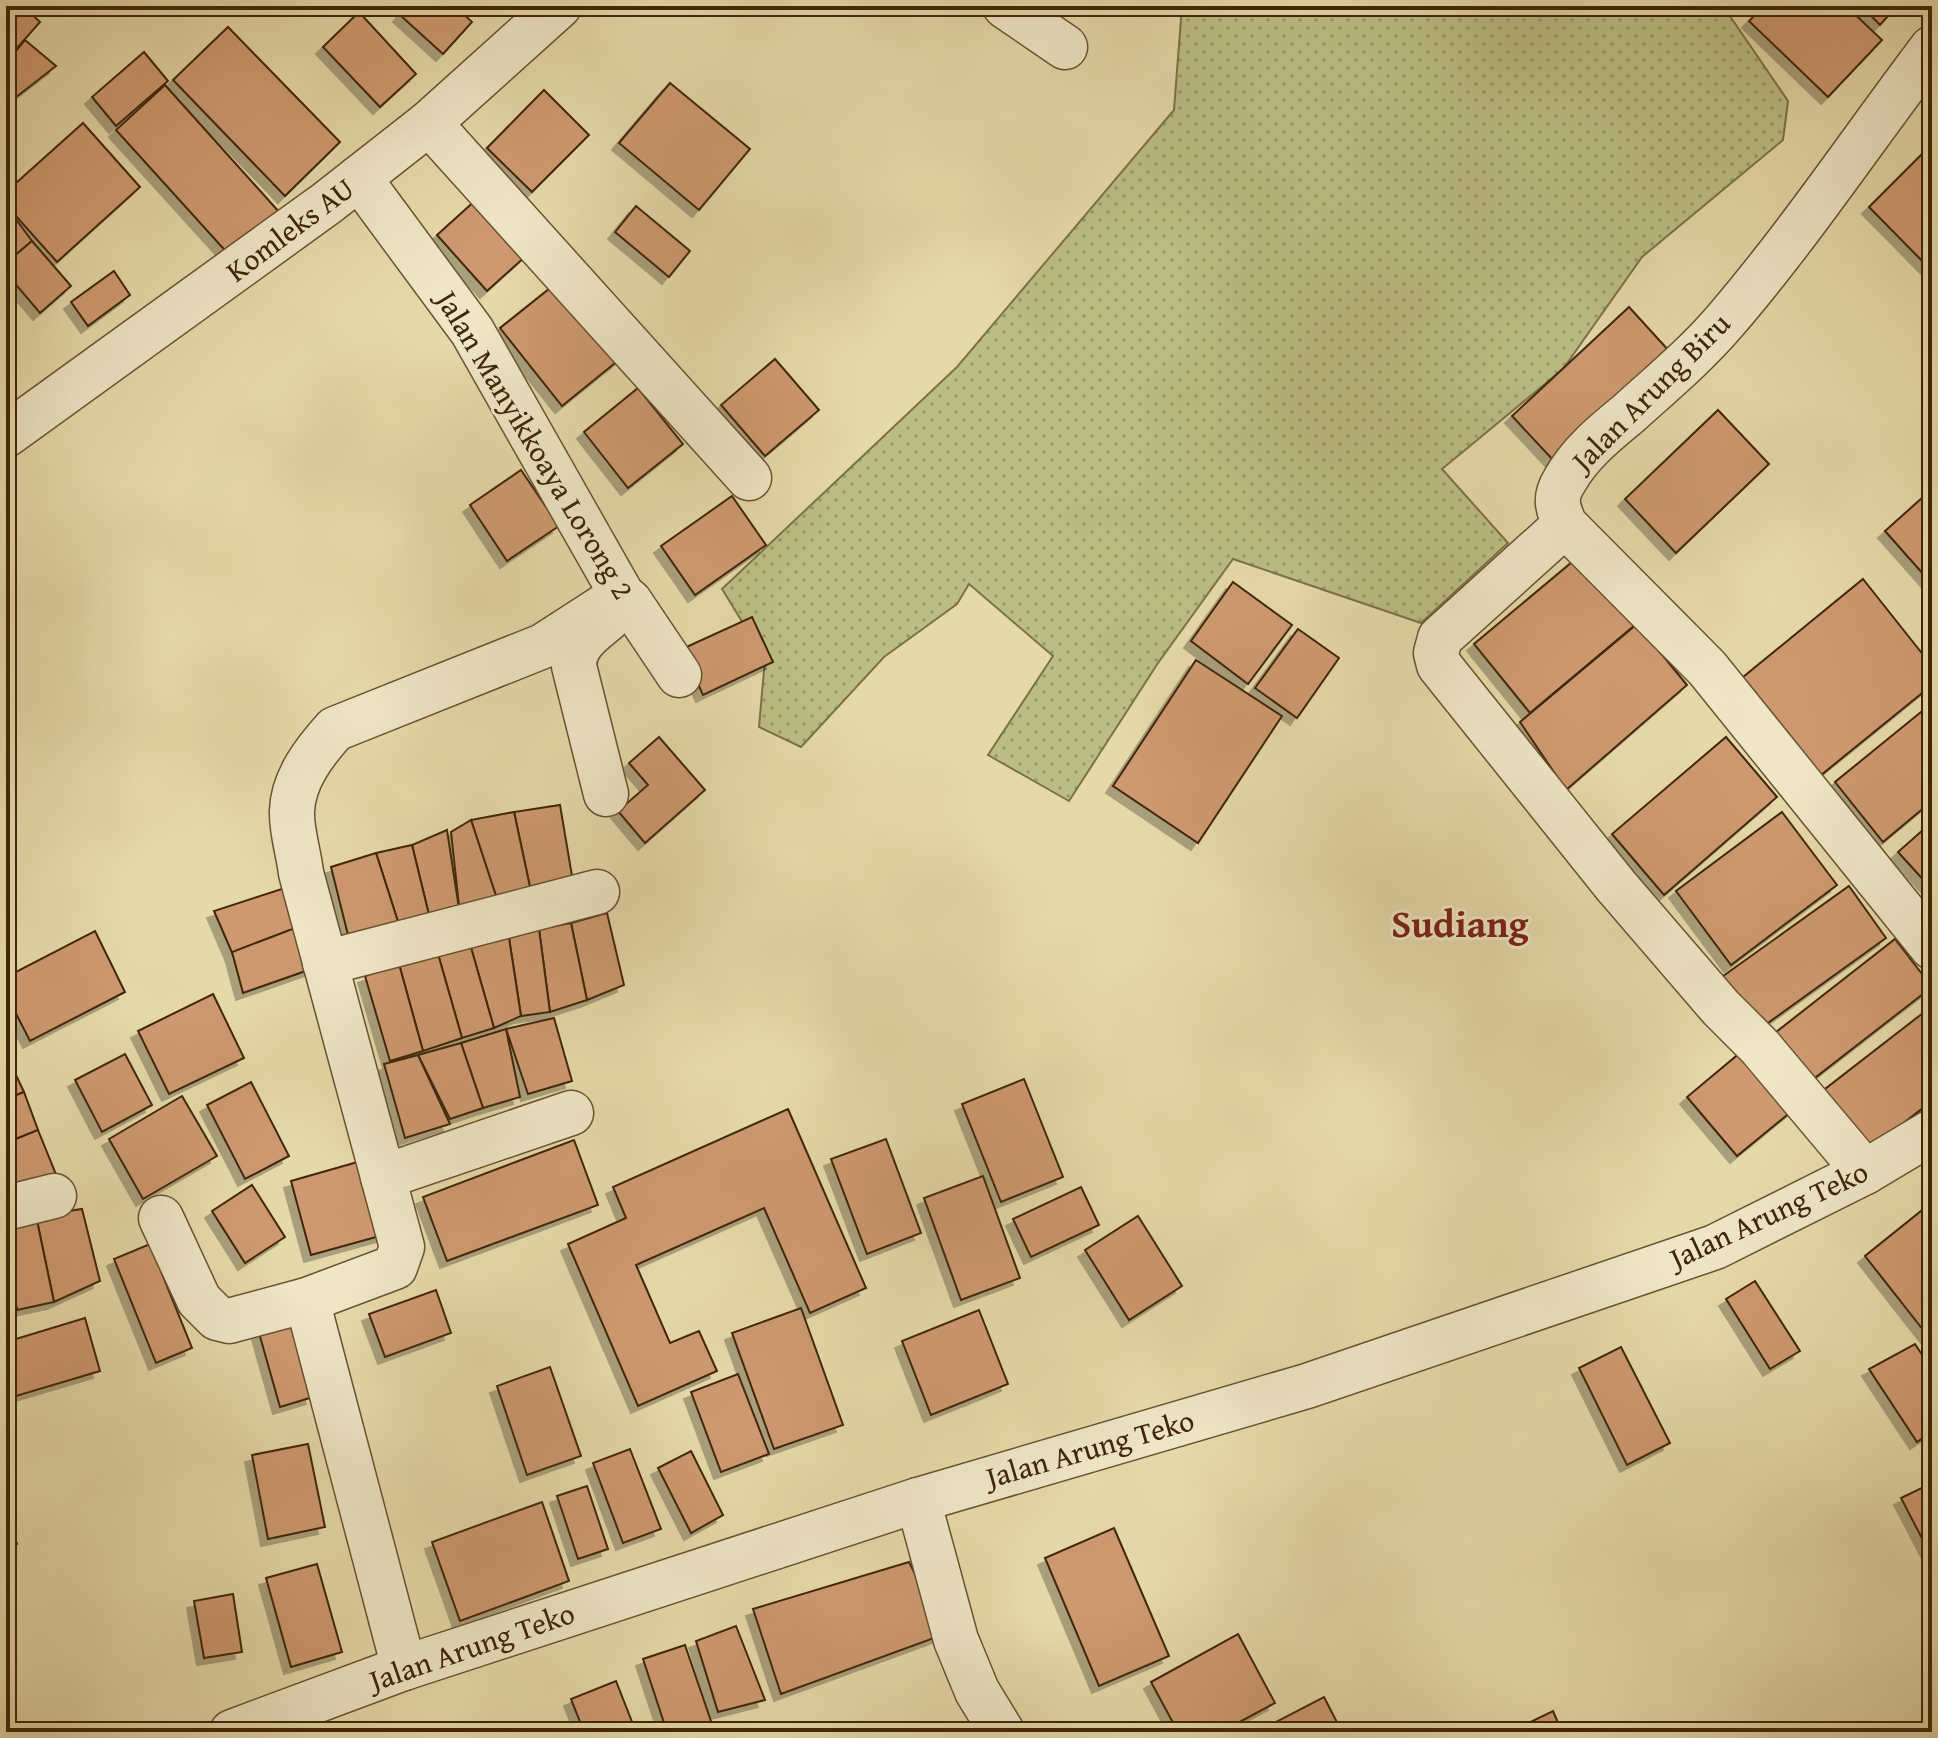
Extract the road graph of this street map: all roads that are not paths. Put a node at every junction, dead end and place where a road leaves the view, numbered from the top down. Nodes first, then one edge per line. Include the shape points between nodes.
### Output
1 (559, 6) edge
2 (1005, 6) edge
3 (1065, 47) dead end
4 (1932, 48) edge
5 (429, 123) junction
6 (359, 178) junction
7 (6, 435) edge
8 (749, 478) dead end
9 (1565, 525) junction
10 (626, 598) junction
11 (679, 675) dead end
12 (606, 794) dead end
13 (597, 892) dead end
14 (1932, 947) edge
15 (325, 963) junction
16 (571, 1113) dead end
17 (1932, 1132) edge
18 (1865, 1172) junction
19 (383, 1177) junction
20 (54, 1196) dead end
21 (6, 1208) edge
22 (161, 1218) dead end
23 (307, 1300) junction
24 (918, 1500) junction
25 (404, 1668) junction
26 (232, 1732) edge
27 (1002, 1732) edge

1 - 5 street, Komleks AU
2 - 3 street
4 - 9 street, Jalan Arung Biru via 1723,323 1598,439 1566,477 1556,495
5 - 6 street, Komleks AU
5 - 8 street
6 - 7 street, Komleks AU
6 - 10 street, Jalan Manyikkoaya Lorong 2 via 472,331
9 - 14 street via 1707,668
9 - 18 street via 1440,638 1439,665 1616,886
10 - 11 street, Jalan Manyikkoaya Lorong 2
10 - 12 street via 574,656
10 - 15 street via 543,646 335,729 317,749 297,785 292,811 301,873
13 - 15 street
15 - 19 street
16 - 19 street
17 - 18 street, Jalan Arung Teko
18 - 24 street, Jalan Arung Teko via 1715,1247 1307,1386
19 - 23 street via 402,1247 395,1267
20 - 21 street
22 - 23 street via 199,1300 217,1318 229,1321
23 - 25 street
24 - 25 street, Jalan Arung Teko
24 - 27 street via 956,1640 977,1691
25 - 26 street, Jalan Arung Teko

